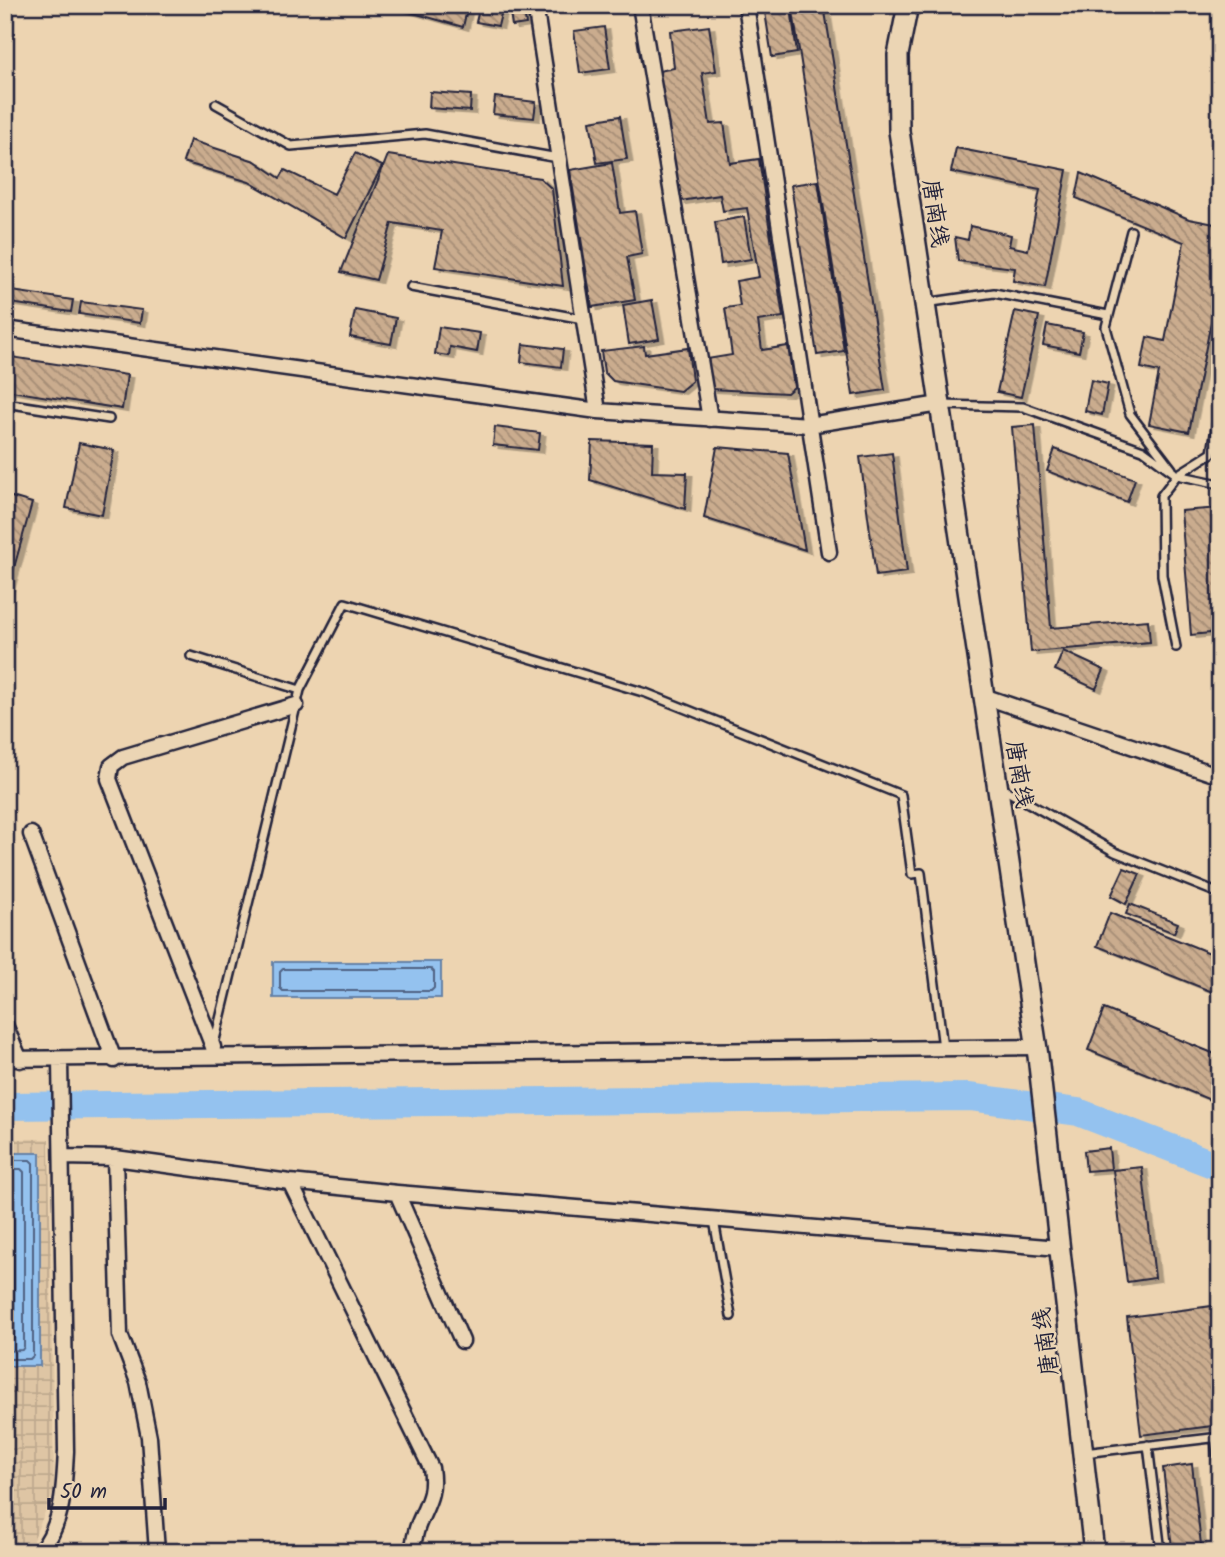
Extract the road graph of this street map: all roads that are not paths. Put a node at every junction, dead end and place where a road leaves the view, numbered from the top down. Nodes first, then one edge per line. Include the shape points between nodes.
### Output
1 (535, 5) edge
2 (640, 5) edge
3 (746, 5) edge
4 (908, 5) edge
5 (216, 104) dead end
6 (558, 158) junction
7 (1131, 231) dead end
8 (411, 287) dead end
9 (925, 303) junction
10 (1108, 315) junction
11 (583, 319) junction
12 (5, 329) edge
13 (5, 403) edge
14 (1220, 403) edge
15 (940, 404) junction
16 (597, 411) junction
17 (109, 419) dead end
18 (710, 419) junction
19 (809, 425) junction
20 (1216, 454) edge
21 (1177, 475) junction
22 (1220, 484) edge
23 (829, 552) dead end
24 (1176, 646) dead end
25 (191, 656) dead end
26 (300, 690) junction
27 (983, 696) junction
28 (296, 705) junction
29 (1220, 776) edge
30 (996, 785) junction
31 (31, 834) dead end
32 (1220, 894) edge
33 (5, 1025) edge
34 (943, 1048) junction
35 (1037, 1051) junction
36 (211, 1053) junction
37 (114, 1059) junction
38 (13, 1060) edge
39 (60, 1060) junction
40 (62, 1157) junction
41 (115, 1158) junction
42 (290, 1182) junction
43 (397, 1193) junction
44 (713, 1219) junction
45 (1059, 1248) junction
46 (732, 1317) dead end
47 (462, 1341) dead end
48 (1217, 1437) edge
49 (1148, 1446) junction
50 (1083, 1454) junction
51 (1220, 1479) edge
52 (40, 1552) edge
53 (157, 1552) edge
54 (412, 1552) edge
55 (1094, 1552) edge
56 (1161, 1552) edge

1 - 6 street
2 - 18 street
3 - 19 street
4 - 9 street, 唐南线 via 898,55 900,131
5 - 6 lane via 291,146 425,134
6 - 11 street
7 - 10 lane
8 - 11 lane
9 - 10 lane via 994,293
9 - 15 street, 唐南线
10 - 21 lane via 1105,327 1130,414
11 - 16 street
12 - 16 street
13 - 17 lane
14 - 20 lane
15 - 19 street
15 - 21 lane via 1023,407 1143,450
15 - 27 street, 唐南线
16 - 18 street
18 - 19 street
19 - 23 street
20 - 21 lane
21 - 22 lane
21 - 24 lane via 1161,496 1162,575
25 - 26 lane
26 - 28 lane
26 - 34 lane via 345,603 646,693 901,795 912,874 921,873
27 - 29 street
27 - 30 street, 唐南线
28 - 36 lane
28 - 36 street via 123,757 111,765 109,779
30 - 32 lane via 1115,852
30 - 35 street, 唐南线
31 - 37 street
33 - 38 street
34 - 35 street
34 - 36 street
35 - 45 street, 唐南线
36 - 37 street
37 - 39 street
38 - 39 street
39 - 40 street
40 - 41 street
40 - 52 street via 66,1451 63,1499 56,1526
41 - 42 street
41 - 53 street via 120,1335 138,1382 149,1437
42 - 43 street
42 - 54 street via 430,1468 434,1484
43 - 44 street
43 - 47 street
44 - 45 street
44 - 46 lane
45 - 50 street, 唐南线
48 - 49 lane
48 - 51 lane
49 - 50 lane
49 - 56 lane
50 - 55 street, 唐南线

